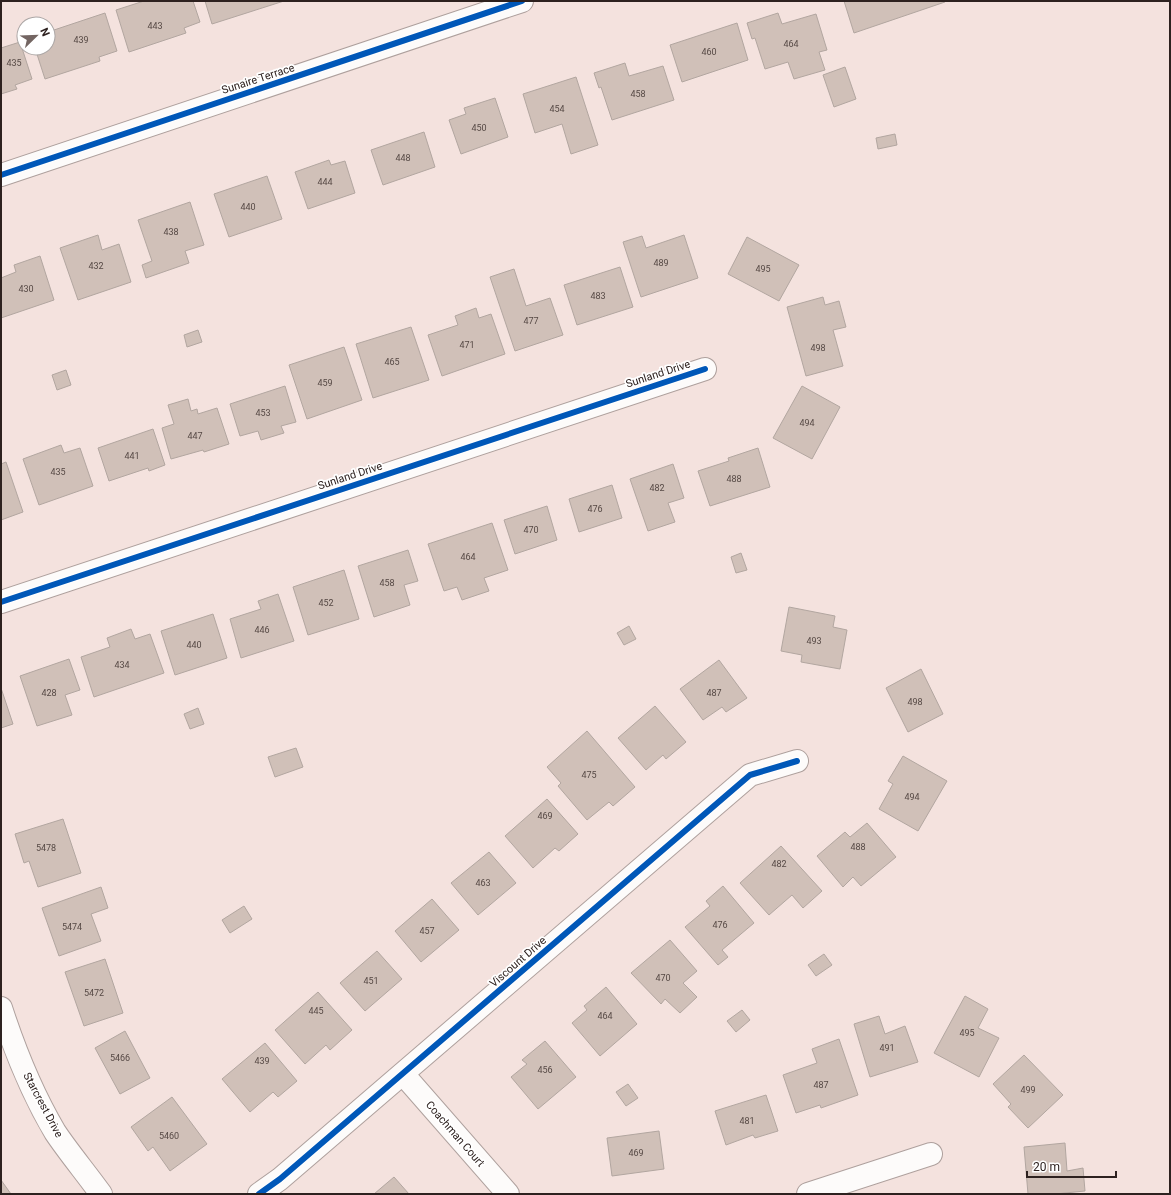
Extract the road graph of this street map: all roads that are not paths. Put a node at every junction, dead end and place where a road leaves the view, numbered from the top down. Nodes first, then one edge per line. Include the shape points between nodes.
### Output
1 (522, 1) edge
2 (1, 175) edge
3 (706, 369) dead end
4 (1, 602) edge
5 (797, 761) dead end
6 (1, 1008) edge
7 (403, 1074) junction
8 (931, 1154) dead end
9 (101, 1194) edge
10 (259, 1194) edge
11 (508, 1194) edge
12 (808, 1194) edge

1 - 2 street, Sunaire Terrace
3 - 4 street, Sunland Drive
5 - 7 street, Viscount Drive via 750,775
6 - 9 street, Starcrest Drive via 35,1094 56,1132
7 - 10 street, Viscount Drive
7 - 11 street, Coachman Court
8 - 12 street

